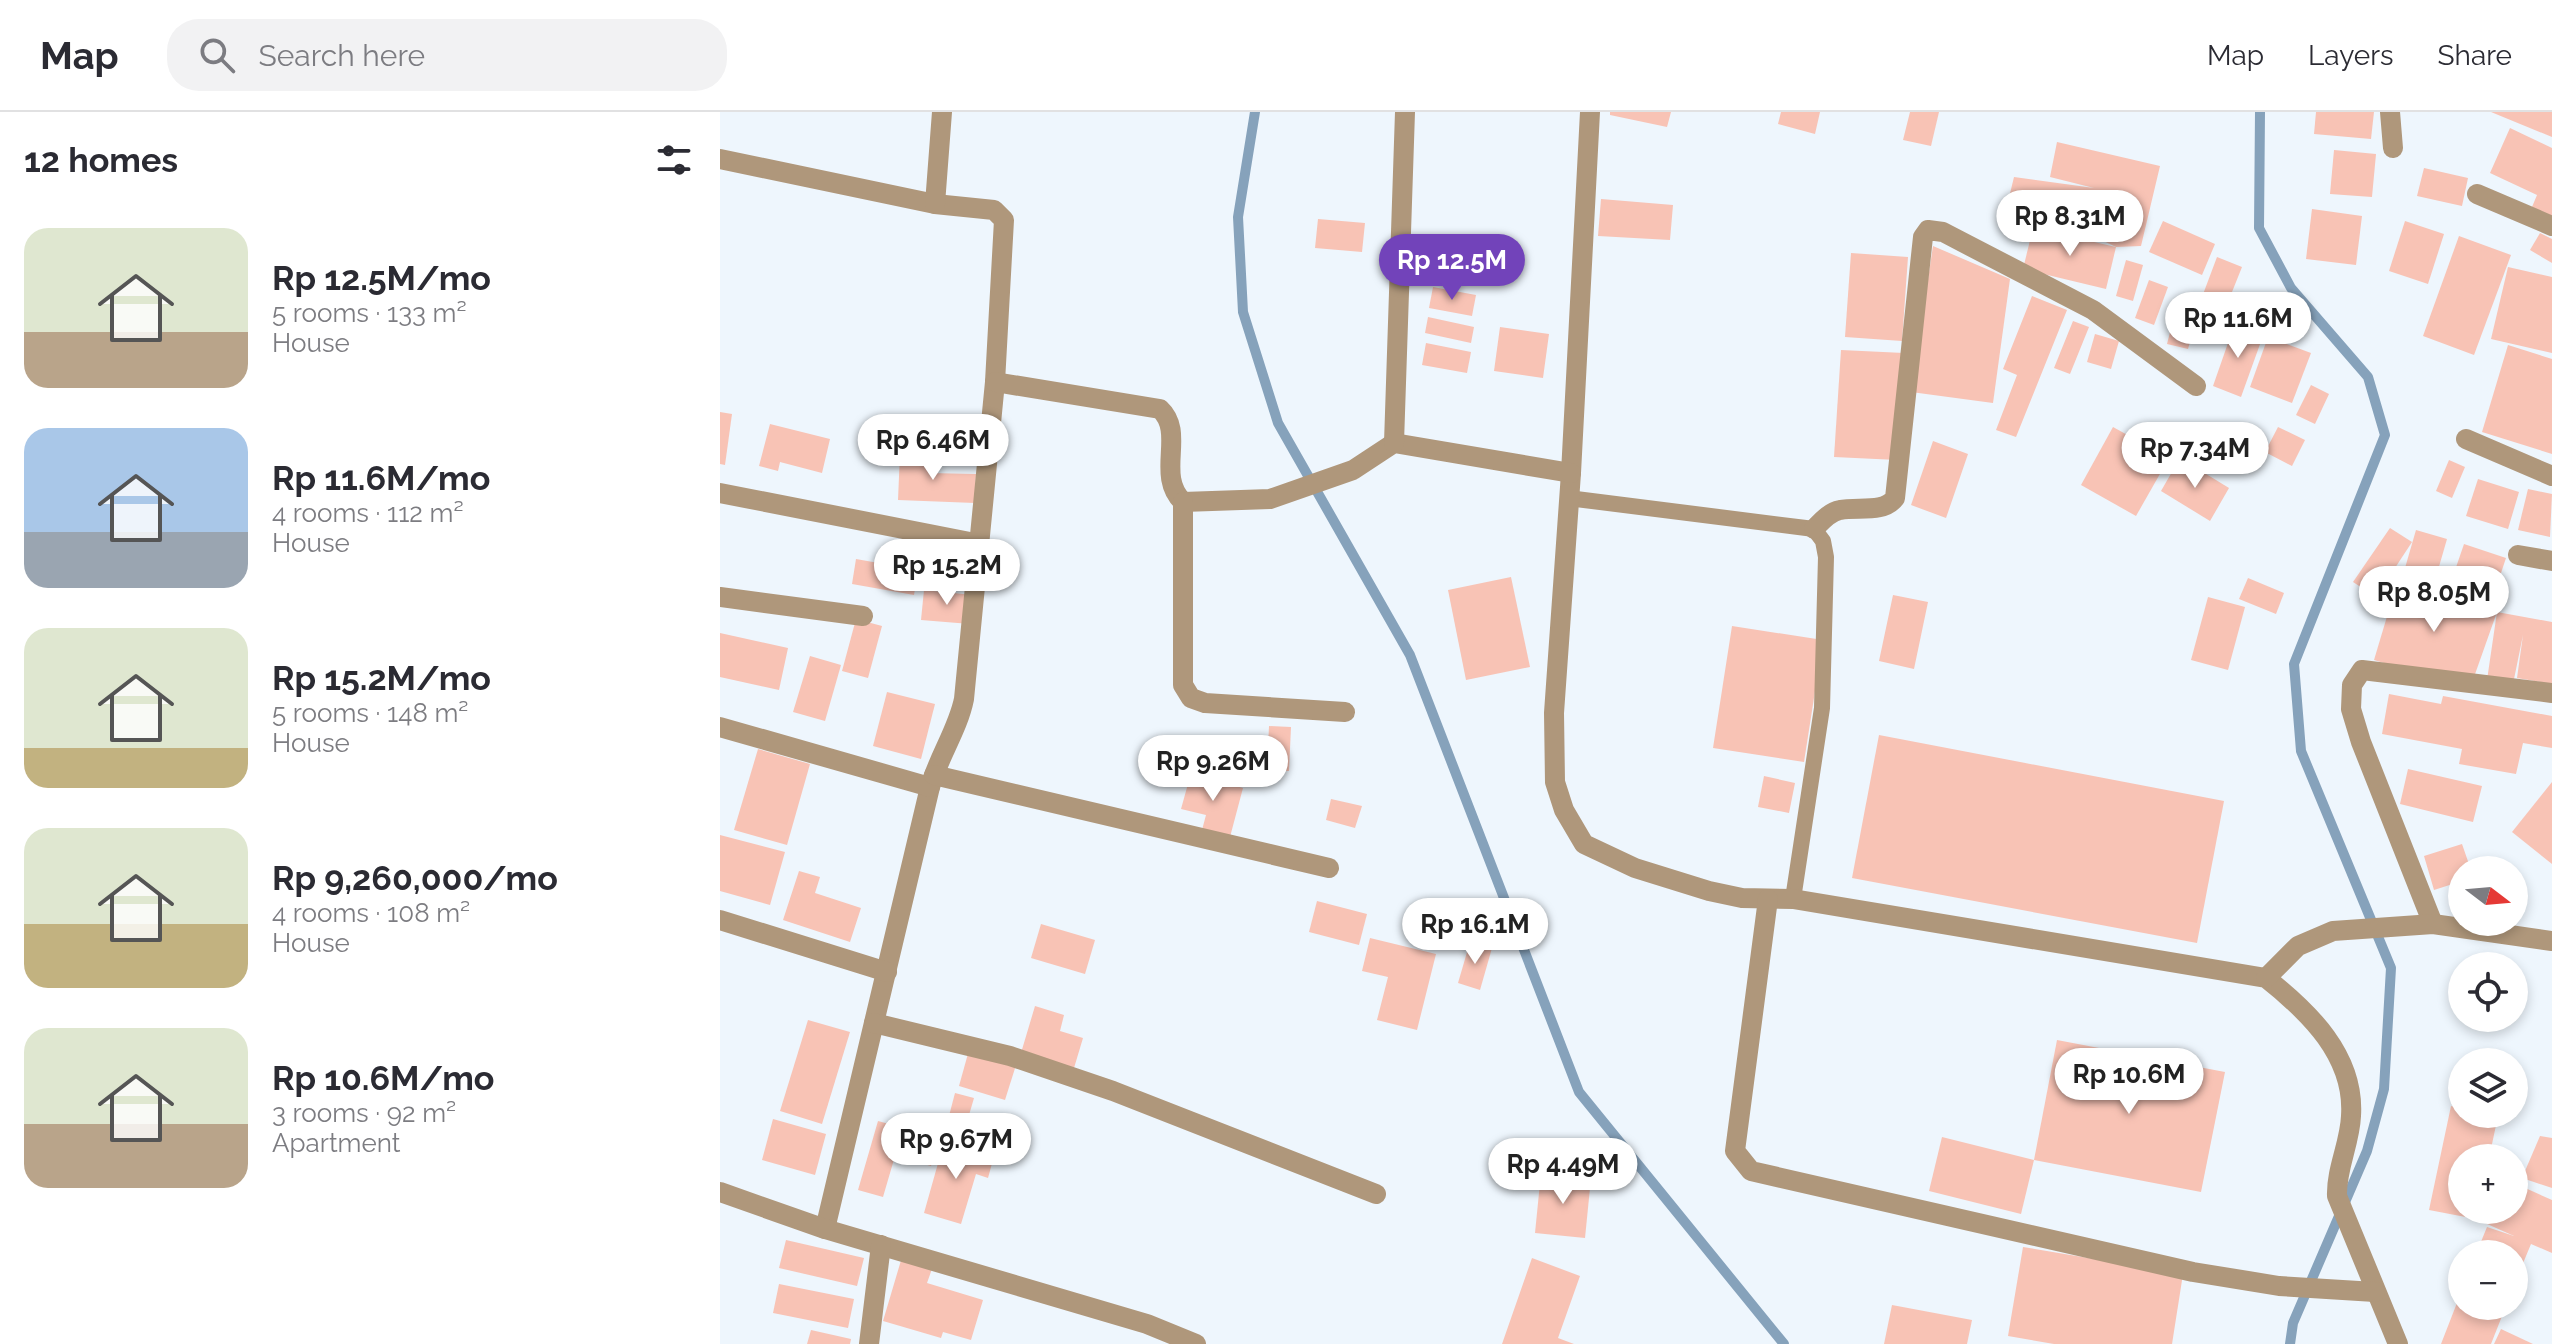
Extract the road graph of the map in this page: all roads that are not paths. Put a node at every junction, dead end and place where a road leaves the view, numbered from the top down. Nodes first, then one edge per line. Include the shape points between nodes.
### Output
1 (942, 112) edge
2 (1405, 112) edge
3 (1590, 112) edge
4 (2390, 112) edge
5 (2393, 148) dead end
6 (720, 159) edge
7 (2477, 194) dead end
8 (935, 204) junction
9 (2552, 226) edge
10 (995, 382) junction
11 (2196, 386) dead end
12 (2466, 439) dead end
13 (1394, 443) junction
14 (1571, 473) junction
15 (2552, 476) edge
16 (720, 493) edge
17 (1568, 498) junction
18 (1183, 502) junction
19 (1814, 529) junction
20 (980, 544) junction
21 (2518, 555) dead end
22 (2552, 561) edge
23 (720, 597) edge
24 (863, 616) dead end
25 (2552, 693) edge
26 (1345, 712) dead end
27 (720, 727) edge
28 (932, 781) junction
29 (1329, 868) dead end
30 (1768, 899) junction
31 (1793, 899) junction
32 (720, 920) edge
33 (2433, 924) junction
34 (2552, 941) edge
35 (887, 972) junction
36 (2266, 978) junction
37 (874, 1023) junction
38 (720, 1192) edge
39 (1376, 1194) dead end
40 (825, 1229) junction
41 (881, 1245) junction
42 (2375, 1292) junction
43 (869, 1344) edge
44 (1196, 1344) edge
45 (2398, 1344) edge

1 - 8 street
2 - 13 street
3 - 14 street
4 - 5 street
6 - 8 street
7 - 9 street
8 - 10 street via 994,210 1004,220
10 - 18 street via 1160,409 1171,430 1170,483
10 - 20 street
11 - 19 street via 2093,310 1943,232 1928,230 1923,237 1895,498 1890,505 1831,513
12 - 15 street
13 - 14 street
13 - 18 street via 1353,470 1270,499
14 - 17 street
16 - 20 street
17 - 19 lane
17 - 30 street via 1554,713 1555,782 1564,810 1584,844 1635,868 1720,893
18 - 26 street via 1183,685 1191,698
19 - 31 lane via 1826,557 1822,708
20 - 28 street via 961,714
21 - 22 street
23 - 24 street
25 - 33 street via 2362,670 2352,685 2351,709 2361,742
27 - 28 street
28 - 29 street
28 - 35 street
30 - 31 street
30 - 42 street via 1735,1151 1751,1171 2193,1272
31 - 36 street
32 - 35 street
33 - 34 street
33 - 36 street via 2333,931 2298,946
35 - 37 street
36 - 42 street via 2317,1024 2343,1065 2351,1116 2337,1196
37 - 39 street via 1010,1056 1113,1091
37 - 40 street
38 - 40 street
40 - 41 street
41 - 43 street
41 - 44 street via 1147,1324
42 - 45 street

